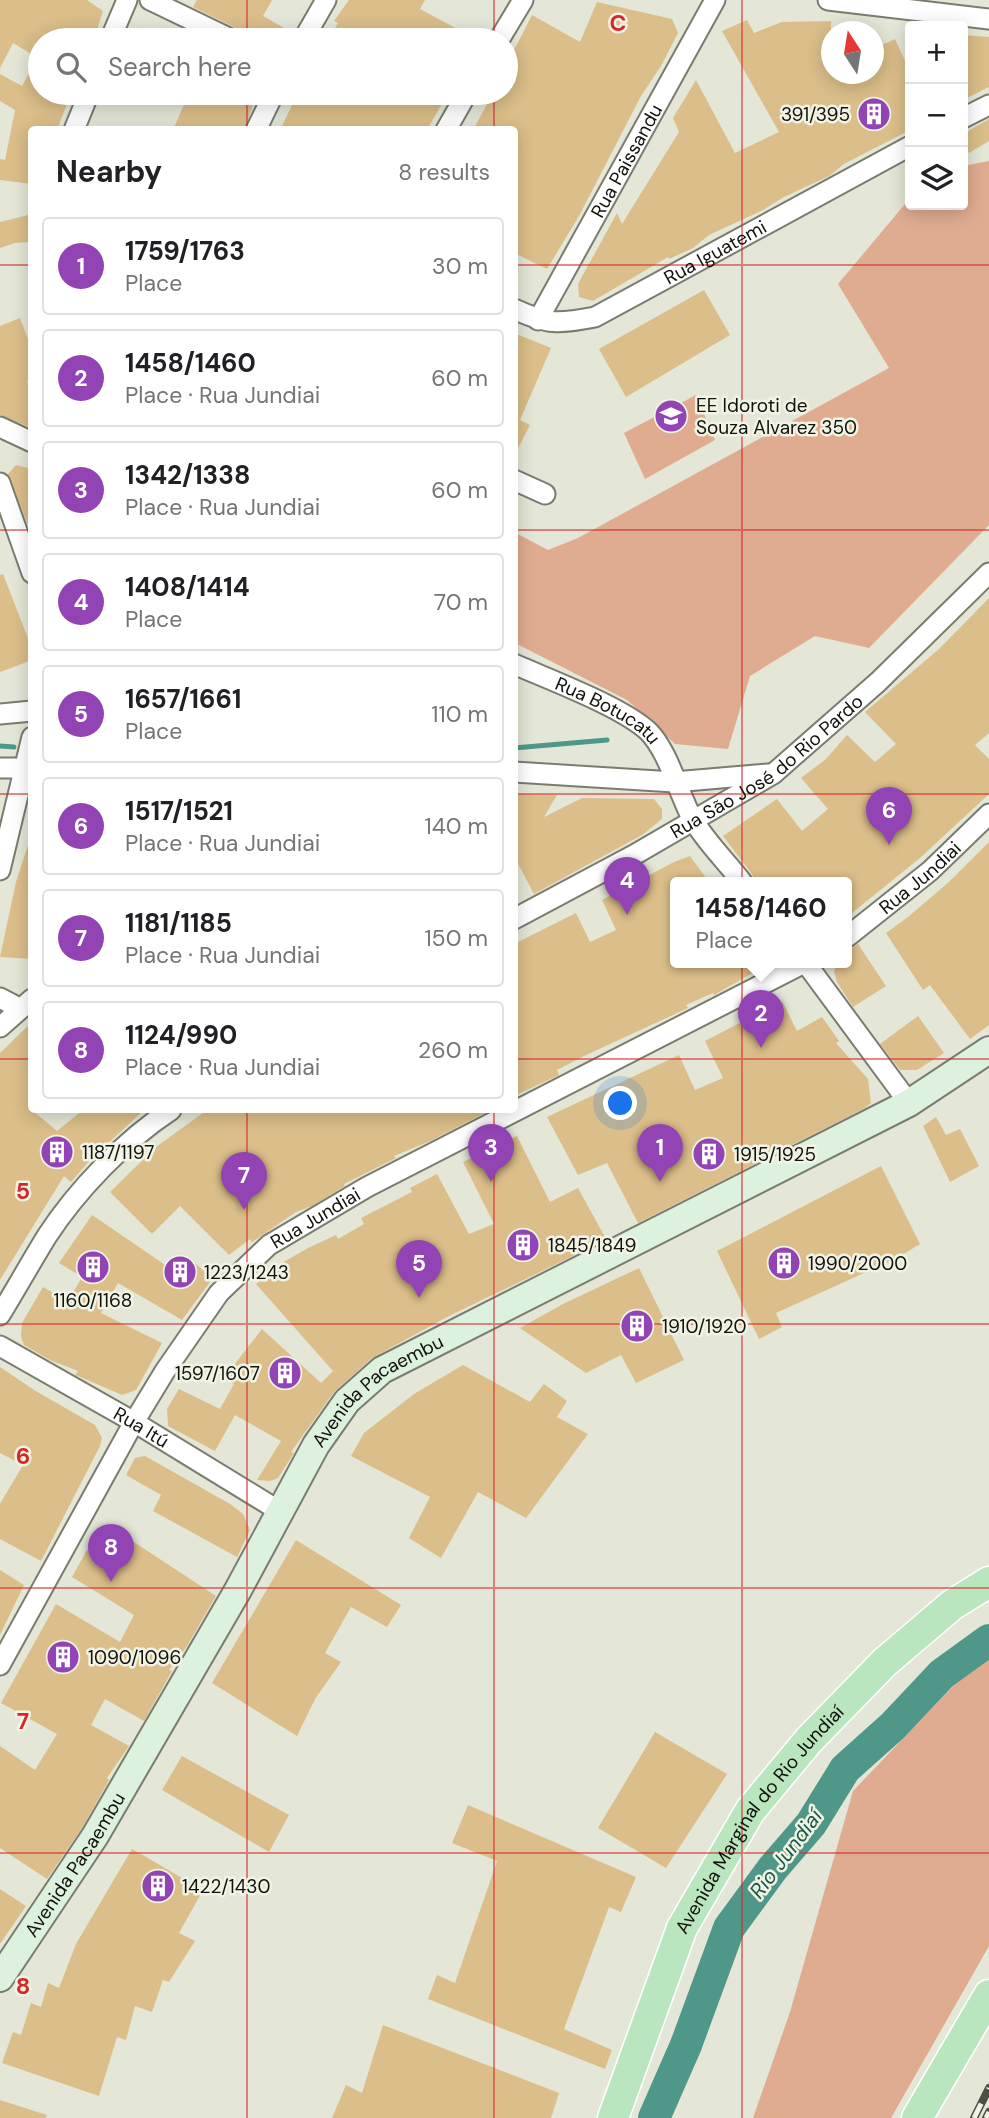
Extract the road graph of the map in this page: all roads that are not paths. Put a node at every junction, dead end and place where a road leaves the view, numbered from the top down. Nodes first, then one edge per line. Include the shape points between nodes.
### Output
1 (127, 0) edge
2 (150, 0) edge
3 (326, 0) edge
4 (523, 0) edge
5 (715, 0) edge
6 (828, 0) edge
7 (989, 19) edge
8 (115, 28) edge
9 (208, 28) edge
10 (310, 28) edge
11 (506, 28) edge
12 (989, 104) edge
13 (84, 105) edge
14 (268, 105) edge
15 (460, 105) edge
16 (968, 115) edge
17 (76, 126) edge
18 (258, 126) edge
19 (448, 126) edge
20 (908, 147) edge
21 (518, 311) edge
22 (538, 320) junction
23 (0, 427) edge
24 (28, 440) edge
25 (518, 482) edge
26 (0, 483) edge
27 (545, 494) dead end
28 (28, 561) edge
29 (989, 573) edge
30 (518, 666) edge
31 (28, 711) edge
32 (0, 714) edge
33 (0, 768) edge
34 (28, 768) edge
35 (28, 772) edge
36 (518, 772) edge
37 (773, 774) junction
38 (674, 782) junction
39 (989, 814) edge
40 (694, 821) junction
41 (0, 870) edge
42 (738, 877) edge
43 (518, 917) edge
44 (852, 933) edge
45 (794, 968) edge
46 (810, 968) edge
47 (0, 998) edge
48 (25, 1003) edge
49 (0, 1027) edge
50 (989, 1050) edge
51 (909, 1103) junction
52 (518, 1110) edge
53 (166, 1113) edge
54 (511, 1113) edge
55 (0, 1315) edge
56 (0, 1346) edge
57 (134, 1422) junction
58 (281, 1512) junction
59 (989, 1582) edge
60 (0, 1665) edge
61 (0, 1978) edge
62 (989, 1995) edge
63 (613, 2118) edge
64 (917, 2118) edge

1 - 8 street
2 - 9 street
3 - 10 street
4 - 11 street
5 - 22 street, Rua Paissandu
6 - 7 street
12 - 16 street
13 - 17 street
14 - 18 street
15 - 19 street
20 - 22 street, Rua Iguatemi via 595,317 557,324
21 - 22 street, Rua Iguatemi
23 - 24 street
25 - 27 street
26 - 28 street
29 - 37 street, Rua São José do Rio Pardo via 878,682
30 - 38 street, Rua Botucatu via 614,710 646,730 666,757
31 - 32 street
33 - 34 street
35 - 41 street
36 - 38 street
37 - 38 street
37 - 40 street, Rua São José do Rio Pardo
38 - 40 street, Rua Botucatu
39 - 44 street, Rua Jundiai via 930,871
40 - 42 street, Rua Botucatu
40 - 43 street, Rua São José do Rio Pardo
45 - 52 street, Rua Jundiai
46 - 51 street
47 - 48 street
48 - 49 street
50 - 51 main road, Avenida Pacaembu
51 - 58 main road, Avenida Pacaembu via 382,1370 347,1401
53 - 55 street via 149,1124 84,1188 48,1234
54 - 57 street, Rua Jundiai via 367,1187 269,1245 219,1293
56 - 57 street, Rua Itú
57 - 58 street, Rua Itú
57 - 60 street, Rua Jundiai
58 - 61 main road, Avenida Pacaembu via 95,1836
59 - 63 main road, Avenida Marginal do Rio Jundiaí via 952,1605 885,1662 809,1740 750,1811 682,1928
62 - 64 main road

